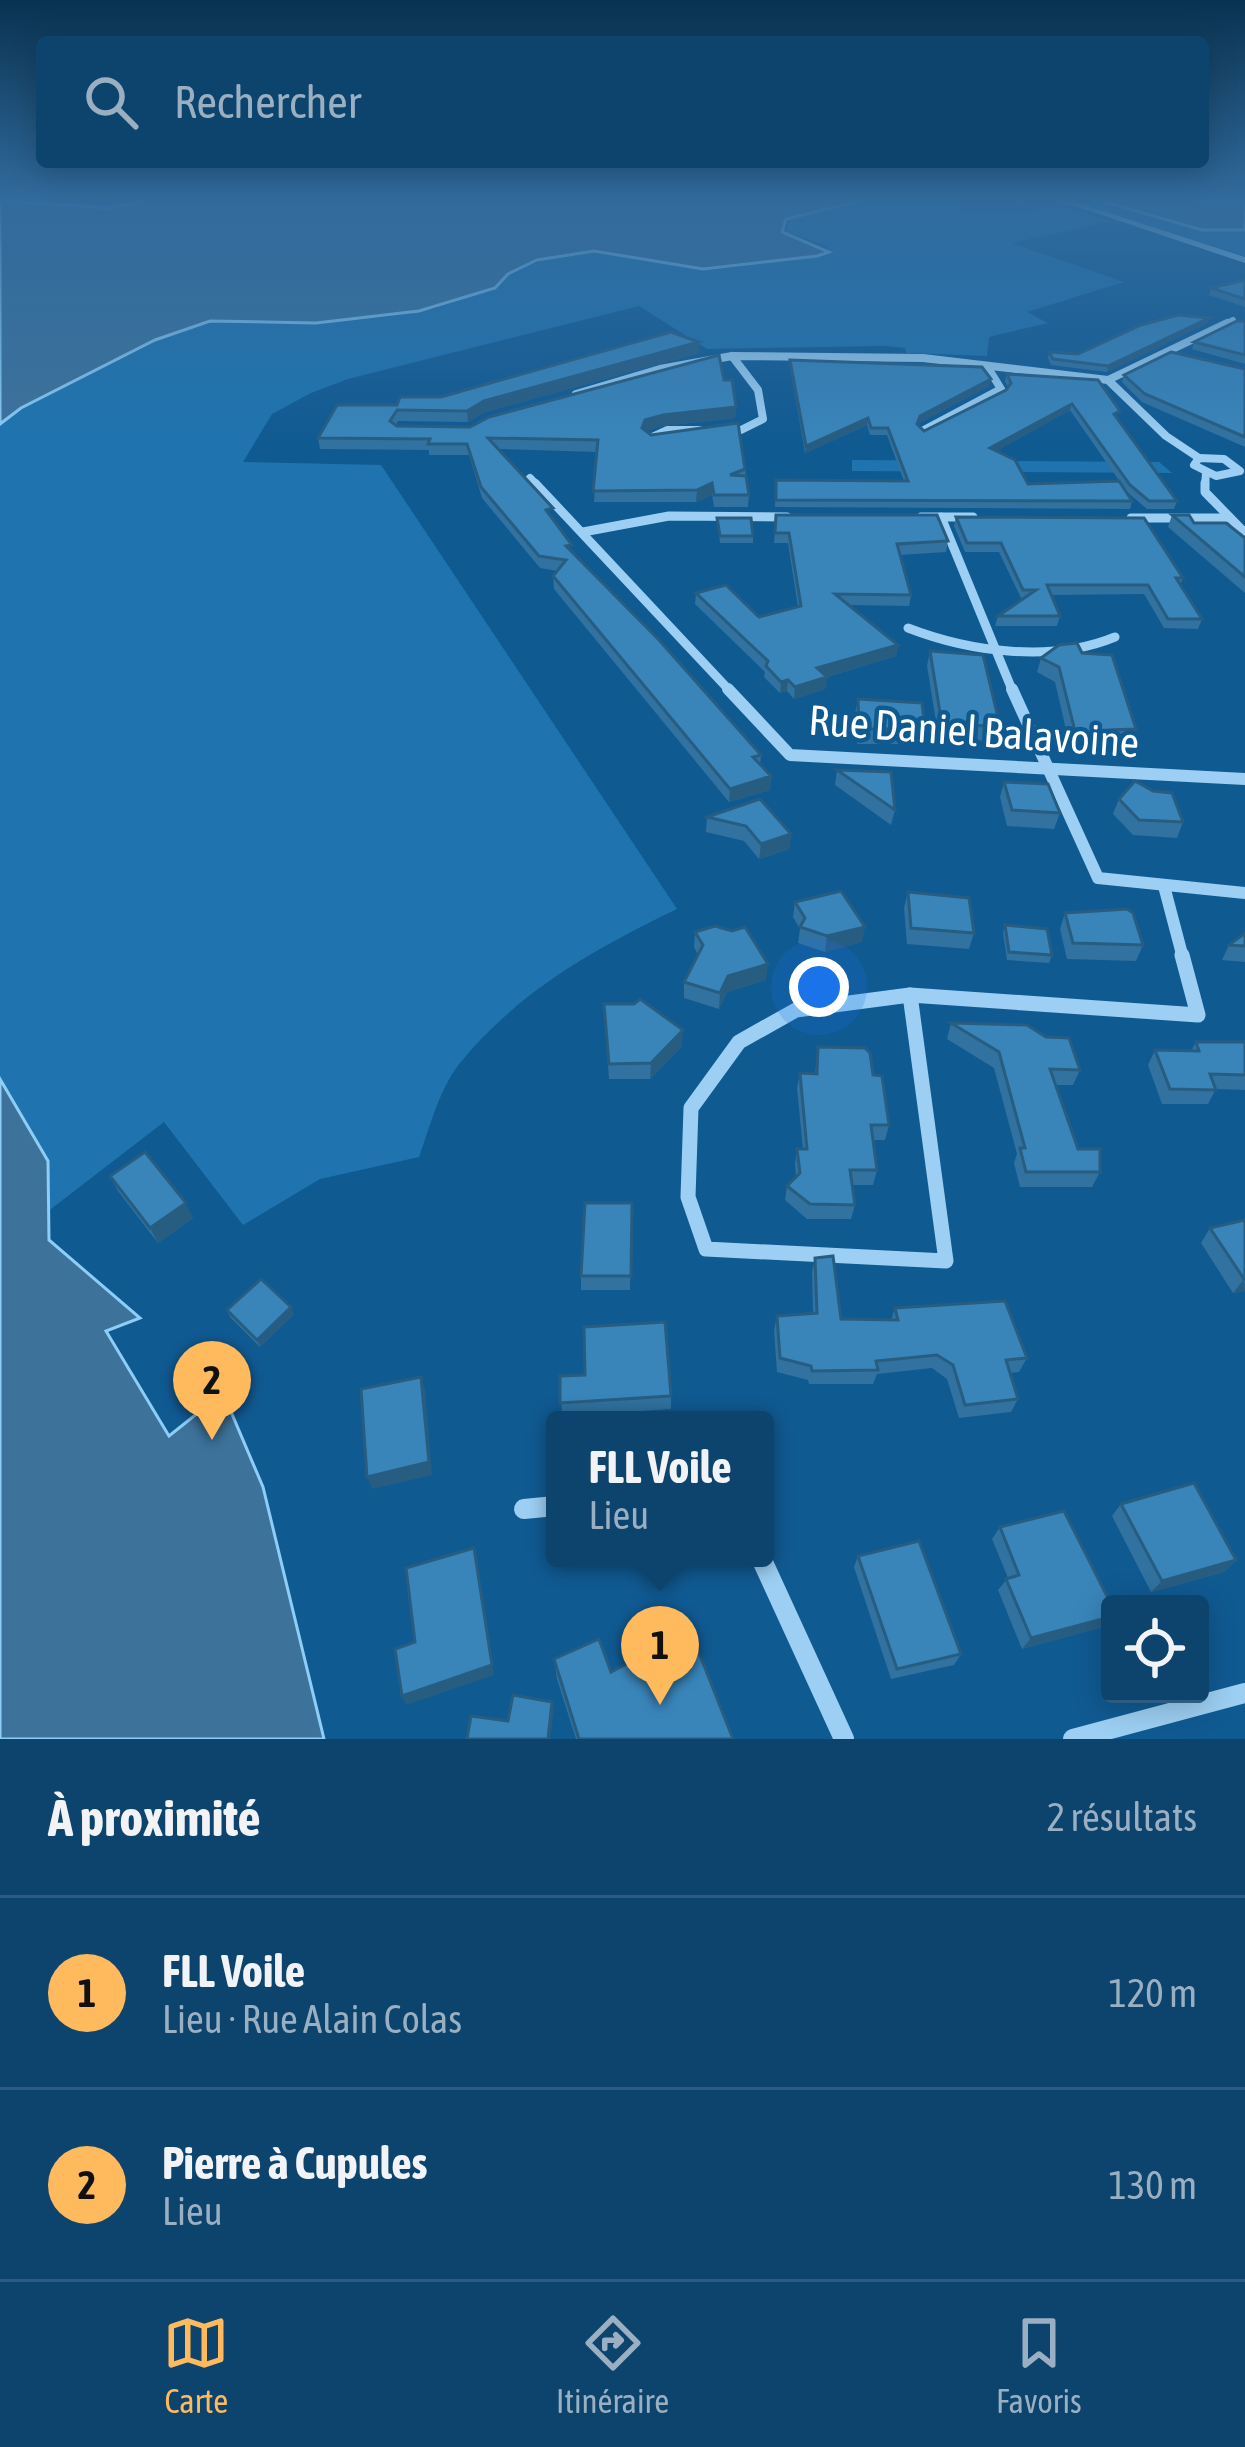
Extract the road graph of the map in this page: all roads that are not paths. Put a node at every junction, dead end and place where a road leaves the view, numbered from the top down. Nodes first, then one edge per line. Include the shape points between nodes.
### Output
1 (1245, 313) edge
2 (1233, 320) junction
3 (1245, 322) edge
4 (1171, 352) junction
5 (732, 356) junction
6 (1190, 357) edge
7 (988, 366) junction
8 (1108, 380) junction
9 (574, 394) edge
10 (924, 430) edge
11 (650, 438) edge
12 (1199, 458) junction
13 (1241, 465) edge
14 (1205, 473) junction
15 (530, 478) edge
16 (808, 517) edge
17 (902, 517) edge
18 (941, 517) junction
19 (988, 518) edge
20 (1107, 518) edge
21 (1226, 518) junction
22 (584, 532) junction
23 (1245, 533) edge
24 (908, 628) dead end
25 (1114, 638) dead end
26 (991, 646) junction
27 (1045, 770) junction
28 (1245, 779) edge
29 (1164, 886) junction
30 (1245, 893) edge
31 (910, 995) junction
32 (546, 1507) edge
33 (524, 1508) dead end
34 (765, 1567) edge
35 (1245, 1693) edge
36 (1090, 1737) edge
37 (844, 1739) edge

1 - 2 street
2 - 3 street
2 - 4 street
4 - 6 street
4 - 8 street
5 - 7 street
5 - 9 street
5 - 11 street via 758,390 763,419 740,430 667,430
7 - 8 street
7 - 10 street via 1001,389
8 - 12 street
12 - 13 street
12 - 14 street via 1194,465
13 - 14 street via 1233,475
14 - 21 street via 1205,492
15 - 22 street, Rue Daniel Balavoine
16 - 22 street via 669,516
17 - 18 street
18 - 19 street
18 - 26 street
20 - 21 street
21 - 23 street
22 - 27 street, Rue Daniel Balavoine via 790,755
24 - 26 street via 936,642
25 - 26 street via 1097,649
26 - 27 street
27 - 28 street, Rue Daniel Balavoine
27 - 29 street via 1098,878
29 - 30 street
29 - 31 street via 1198,1015
31 - 31 street via 796,1010 739,1042 691,1108 688,1197 706,1249 946,1261
32 - 33 street
34 - 37 street
35 - 36 street

